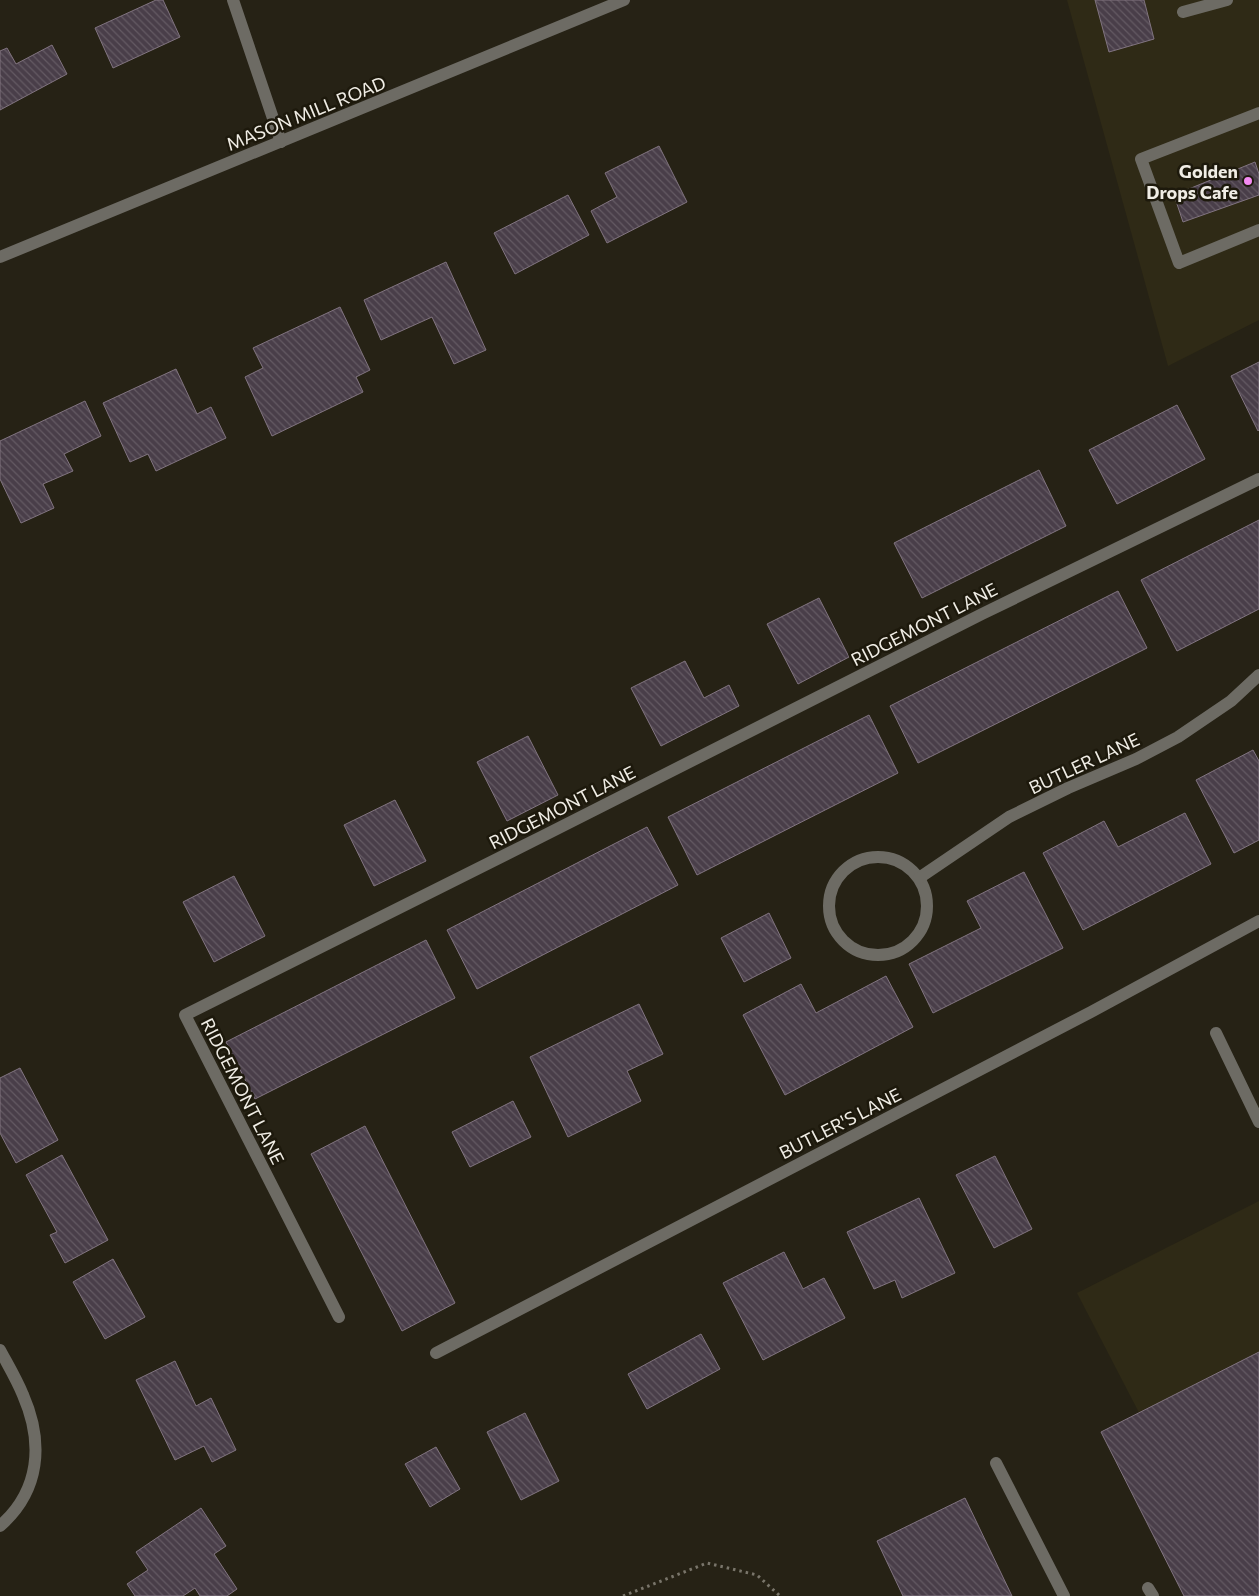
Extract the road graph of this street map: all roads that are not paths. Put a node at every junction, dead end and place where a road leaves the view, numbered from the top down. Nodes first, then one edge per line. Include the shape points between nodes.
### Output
1 (234, 0) edge
2 (624, 0) edge
3 (1227, 0) edge
4 (1183, 12) dead end
5 (1259, 113) edge
6 (282, 142) junction
7 (1259, 230) edge
8 (0, 258) edge
9 (1259, 479) edge
10 (1259, 675) edge
11 (919, 878) junction
12 (1259, 921) edge
13 (1216, 1033) dead end
14 (1259, 1122) edge
15 (339, 1317) dead end
16 (0, 1350) edge
17 (436, 1352) dead end
18 (996, 1463) dead end
19 (0, 1526) edge
20 (1064, 1596) edge

1 - 6 street
2 - 6 street, MASON MILL ROAD
3 - 4 street
5 - 7 street via 1141,159 1179,263
6 - 8 street, MASON MILL ROAD
9 - 15 street, RIDGEMONT LANE via 982,614 185,1015
10 - 11 street, BUTLER LANE via 1231,701 1178,737 1009,817
11 - 11 street via 909,867 890,858 862,860 842,873 833,887 829,904 833,925 845,943 874,955 894,953 910,943 922,929 927,912 928,902
12 - 17 street, BUTLER'S LANE via 1091,1012
13 - 14 street
16 - 19 street via 24,1396 36,1455 26,1496
18 - 20 street

